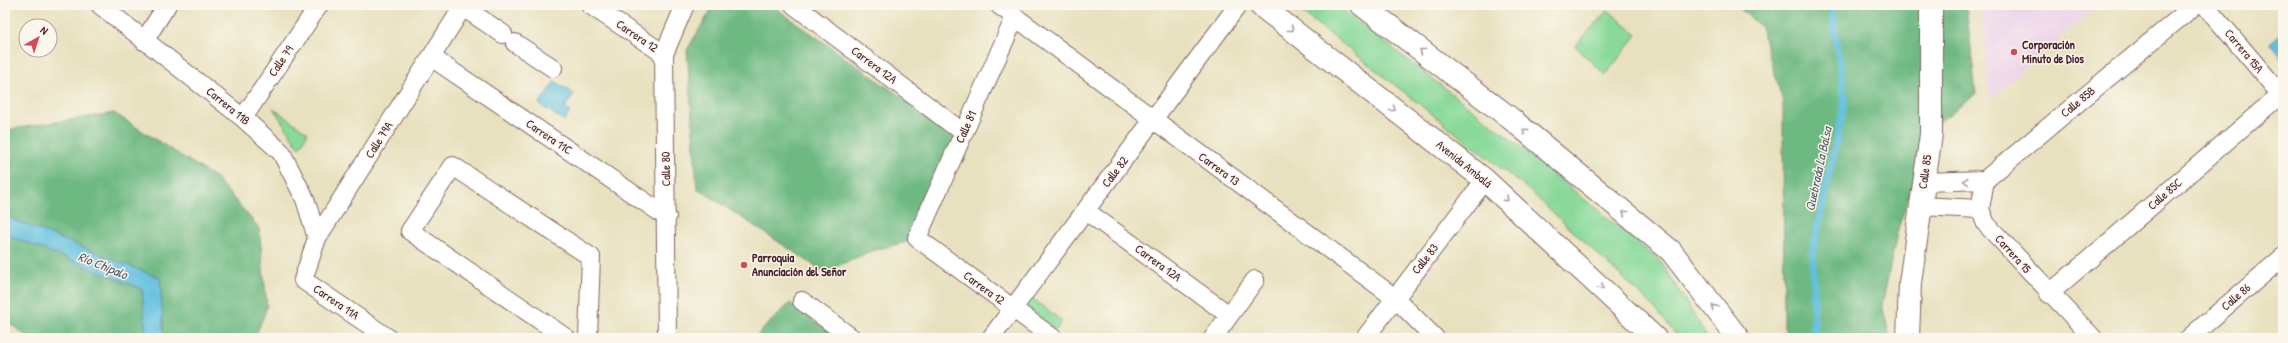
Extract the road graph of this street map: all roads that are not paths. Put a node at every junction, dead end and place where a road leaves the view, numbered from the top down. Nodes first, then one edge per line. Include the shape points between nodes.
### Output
1 (100, 5) edge
2 (167, 5) edge
3 (319, 5) edge
4 (590, 5) edge
5 (685, 5) edge
6 (794, 5) edge
7 (999, 5) edge
8 (1238, 5) edge
9 (1260, 5) edge
10 (1362, 5) edge
11 (1932, 5) edge
12 (2195, 5) edge
13 (2205, 5) edge
14 (463, 6) edge
15 (1015, 17) junction
16 (144, 41) junction
17 (664, 54) junction
18 (431, 57) junction
19 (553, 68) dead end
20 (2282, 96) edge
21 (243, 118) junction
22 (1153, 120) junction
23 (953, 125) dead end
24 (1485, 180) junction
25 (1985, 180) junction
26 (1923, 182) junction
27 (1920, 206) junction
28 (1980, 209) junction
29 (1086, 211) junction
30 (667, 217) junction
31 (317, 238) junction
32 (916, 238) joint
33 (2283, 257) edge
34 (303, 280) joint
35 (1255, 280) dead end
36 (2049, 294) junction
37 (1395, 298) junction
38 (802, 301) dead end
39 (1013, 309) junction
40 (1230, 315) junction
41 (388, 338) edge
42 (566, 338) edge
43 (588, 338) edge
44 (667, 338) edge
45 (852, 338) edge
46 (991, 338) edge
47 (1052, 338) edge
48 (1213, 338) edge
49 (1365, 338) edge
50 (1435, 338) edge
51 (1655, 338) edge
52 (1738, 338) edge
53 (1908, 338) edge
54 (2093, 338) edge
55 (2188, 338) edge

1 - 16 street, Carrera 11B
2 - 16 street
3 - 21 street, Calle 79
4 - 17 street, Carrera 12
5 - 17 street, Calle 80
6 - 23 street, Carrera 12A
7 - 15 street, Carrera 13
8 - 22 street, Calle 82
9 -> 24 main road, Avenida Ambalá
52 -> 10 main road via 1671,251 1510,118
11 - 26 main road, Calle 85 via 1932,120
12 - 25 street, Calle 85B
13 - 20 street, Carrera 15A
14 - 18 street, Calle 79A
14 - 19 street
15 - 22 street, Carrera 13
15 - 32 street, Calle 81
16 - 21 street, Carrera 11B
17 - 30 street, Calle 80
18 - 30 street, Carrera 11C
18 - 31 street, Calle 79A
20 - 36 street, Calle 85C
21 - 31 street, Carrera 11B via 281,152 305,199
22 - 29 street, Calle 82
22 - 37 street, Carrera 13
24 - 37 street, Calle 83
24 -> 51 main road, Avenida Ambalá
25 -> 26 street
25 - 28 street
26 - 27 main road, Calle 85
27 - 28 street
27 - 53 main road, Calle 85 via 1910,282
28 - 36 street, Carrera 15 via 1986,224
29 - 39 street, Calle 82
29 - 40 street, Carrera 12A
30 - 44 street, Calle 80
31 - 34 street, Calle 79A
32 - 39 street, Carrera 12
33 - 55 street, Calle 86
34 - 41 street, Carrera 11A
35 - 40 street
36 - 54 street, Carrera 15
37 - 49 street, Calle 83
37 - 50 street, Carrera 13
38 - 45 street
39 - 46 street, Calle 82
39 - 47 street, Carrera 12
40 - 48 street
42 - 43 street via 410,231 453,166 591,257

